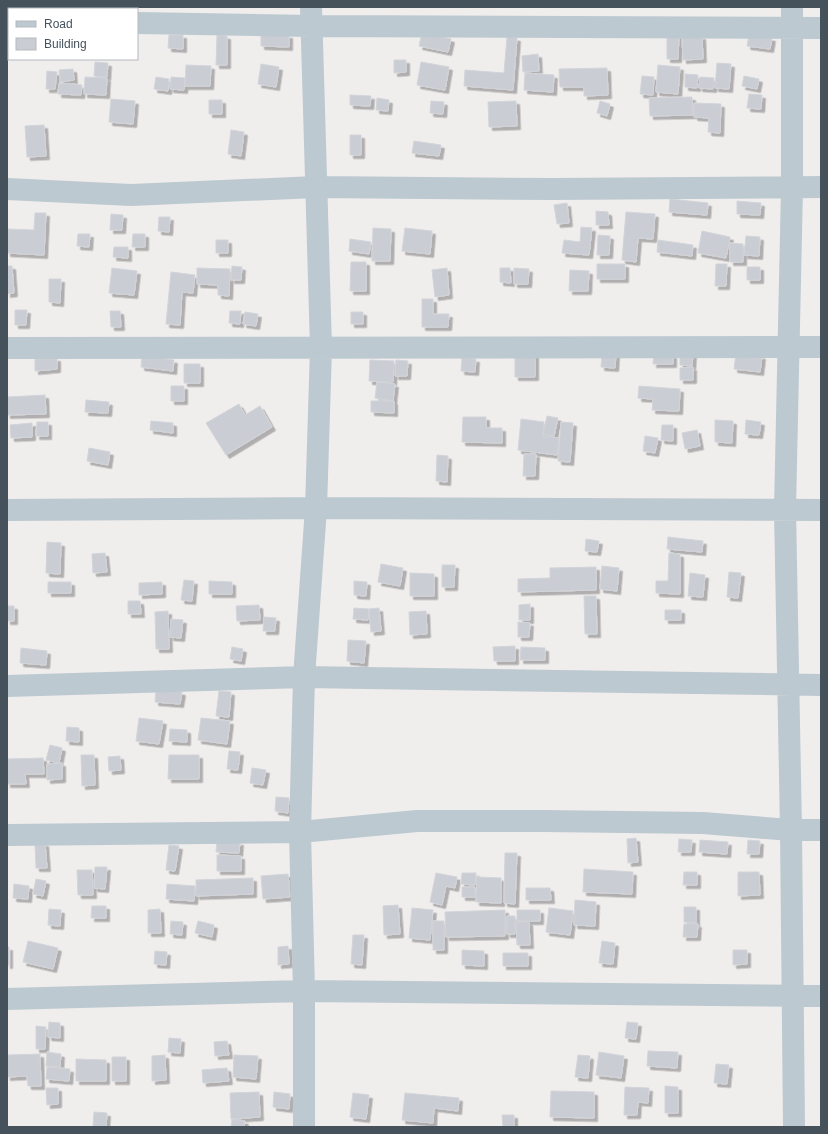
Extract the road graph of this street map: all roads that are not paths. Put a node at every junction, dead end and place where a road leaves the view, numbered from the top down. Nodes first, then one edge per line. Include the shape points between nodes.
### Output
1 (311, 17) edge
2 (791, 18) edge
3 (138, 23) edge
4 (821, 28) edge
5 (316, 187) junction
6 (821, 187) edge
7 (792, 188) junction
8 (7, 189) edge
9 (789, 347) junction
10 (821, 347) edge
11 (7, 348) edge
12 (322, 348) junction
13 (316, 508) junction
14 (785, 509) junction
15 (7, 510) edge
16 (821, 510) edge
17 (304, 677) junction
18 (821, 685) edge
19 (7, 686) edge
20 (788, 686) junction
21 (791, 830) junction
22 (821, 830) edge
23 (300, 832) junction
24 (7, 835) edge
25 (304, 992) junction
26 (792, 996) junction
27 (821, 996) edge
28 (7, 999) edge
29 (304, 1127) edge
30 (794, 1127) edge

1 - 2 street
1 - 3 street
1 - 5 street
2 - 4 street
2 - 7 street
5 - 7 street
5 - 8 street via 131,195
5 - 12 street
6 - 7 street
7 - 9 street
9 - 10 street
9 - 12 street
9 - 14 street
11 - 12 street
12 - 13 street
13 - 14 street
13 - 15 street
13 - 17 street
14 - 16 street
14 - 20 street
17 - 19 street
17 - 20 street
17 - 23 street
18 - 20 street
20 - 21 street
21 - 22 street
21 - 23 street via 703,823 544,820 425,821
21 - 26 street
23 - 24 street
23 - 25 street
25 - 26 street
25 - 28 street
25 - 29 street
26 - 27 street
26 - 30 street

